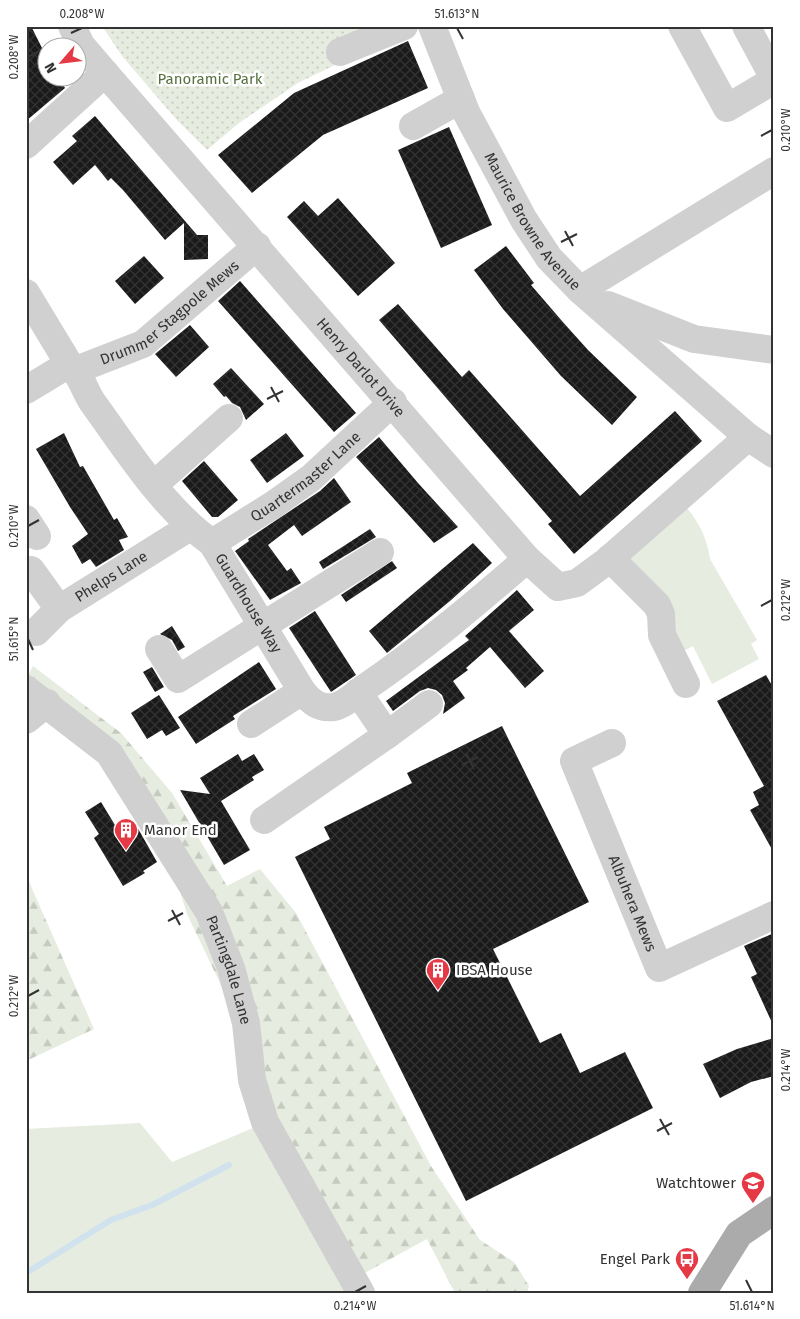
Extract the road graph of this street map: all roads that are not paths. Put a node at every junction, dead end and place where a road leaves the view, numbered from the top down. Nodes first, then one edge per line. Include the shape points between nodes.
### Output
1 (72, 26) edge
2 (404, 26) edge
3 (432, 26) edge
4 (682, 26) edge
5 (746, 26) edge
6 (340, 52) dead end
7 (105, 73) junction
8 (774, 79) edge
9 (461, 99) junction
10 (413, 126) dead end
11 (26, 145) edge
12 (774, 171) edge
13 (257, 246) junction
14 (580, 290) junction
15 (26, 293) edge
16 (774, 350) edge
17 (72, 367) junction
18 (26, 390) edge
19 (393, 402) junction
20 (229, 418) dead end
21 (748, 437) junction
22 (774, 454) edge
23 (155, 484) junction
24 (201, 535) junction
25 (380, 552) dead end
26 (610, 558) junction
27 (527, 559) junction
28 (30, 570) dead end
29 (58, 609) junction
30 (263, 625) junction
31 (36, 632) dead end
32 (159, 649) dead end
33 (686, 684) dead end
34 (302, 691) junction
35 (358, 692) junction
36 (36, 696) edge
37 (429, 704) dead end
38 (26, 720) edge
39 (251, 724) dead end
40 (387, 735) junction
41 (612, 743) dead end
42 (264, 820) dead end
43 (774, 914) edge
44 (774, 1210) edge
45 (361, 1293) edge
46 (702, 1293) edge

1 - 7 street, Henry Darlot Drive via 81,45
2 - 6 street
3 - 9 street, Maurice Browne Avenue
4 - 8 street via 727,108
5 - 8 street
7 - 11 street
7 - 13 street, Henry Darlot Drive
9 - 10 street
9 - 14 street, Maurice Browne Avenue via 524,220 549,258
12 - 14 street, Maurice Browne Avenue
13 - 17 street, Drummer Stagpole Mews via 143,344
13 - 19 street, Henry Darlot Drive
14 - 16 street via 694,340
14 - 21 street
15 - 17 street, Guardhouse Way
17 - 18 street, Drummer Stagpole Mews
17 - 23 street, Guardhouse Way via 85,392
19 - 24 street, Quartermaster Lane via 311,478 273,505
19 - 27 street, Henry Darlot Drive
20 - 23 street
21 - 22 street
21 - 26 street, Henry Darlot Drive
23 - 24 street, Guardhouse Way
24 - 29 street, Phelps Lane
24 - 30 street, Guardhouse Way
25 - 30 street
26 - 27 street, Henry Darlot Drive via 577,583 558,587
26 - 33 street via 657,605 662,635
27 - 35 street, Guardhouse Way via 436,637
28 - 29 street
29 - 31 street, Phelps Lane
30 - 32 street via 178,679
30 - 34 street, Guardhouse Way
34 - 35 street, Guardhouse Way via 322,708 336,707
34 - 39 street
35 - 40 street
36 - 38 street
36 - 45 street, Partingdale Lane via 109,753 209,912 231,968 246,1022 252,1080 265,1122
37 - 40 street
40 - 42 street
41 - 43 street, Albuhera Mews via 574,761 659,968
44 - 46 main road via 739,1234

